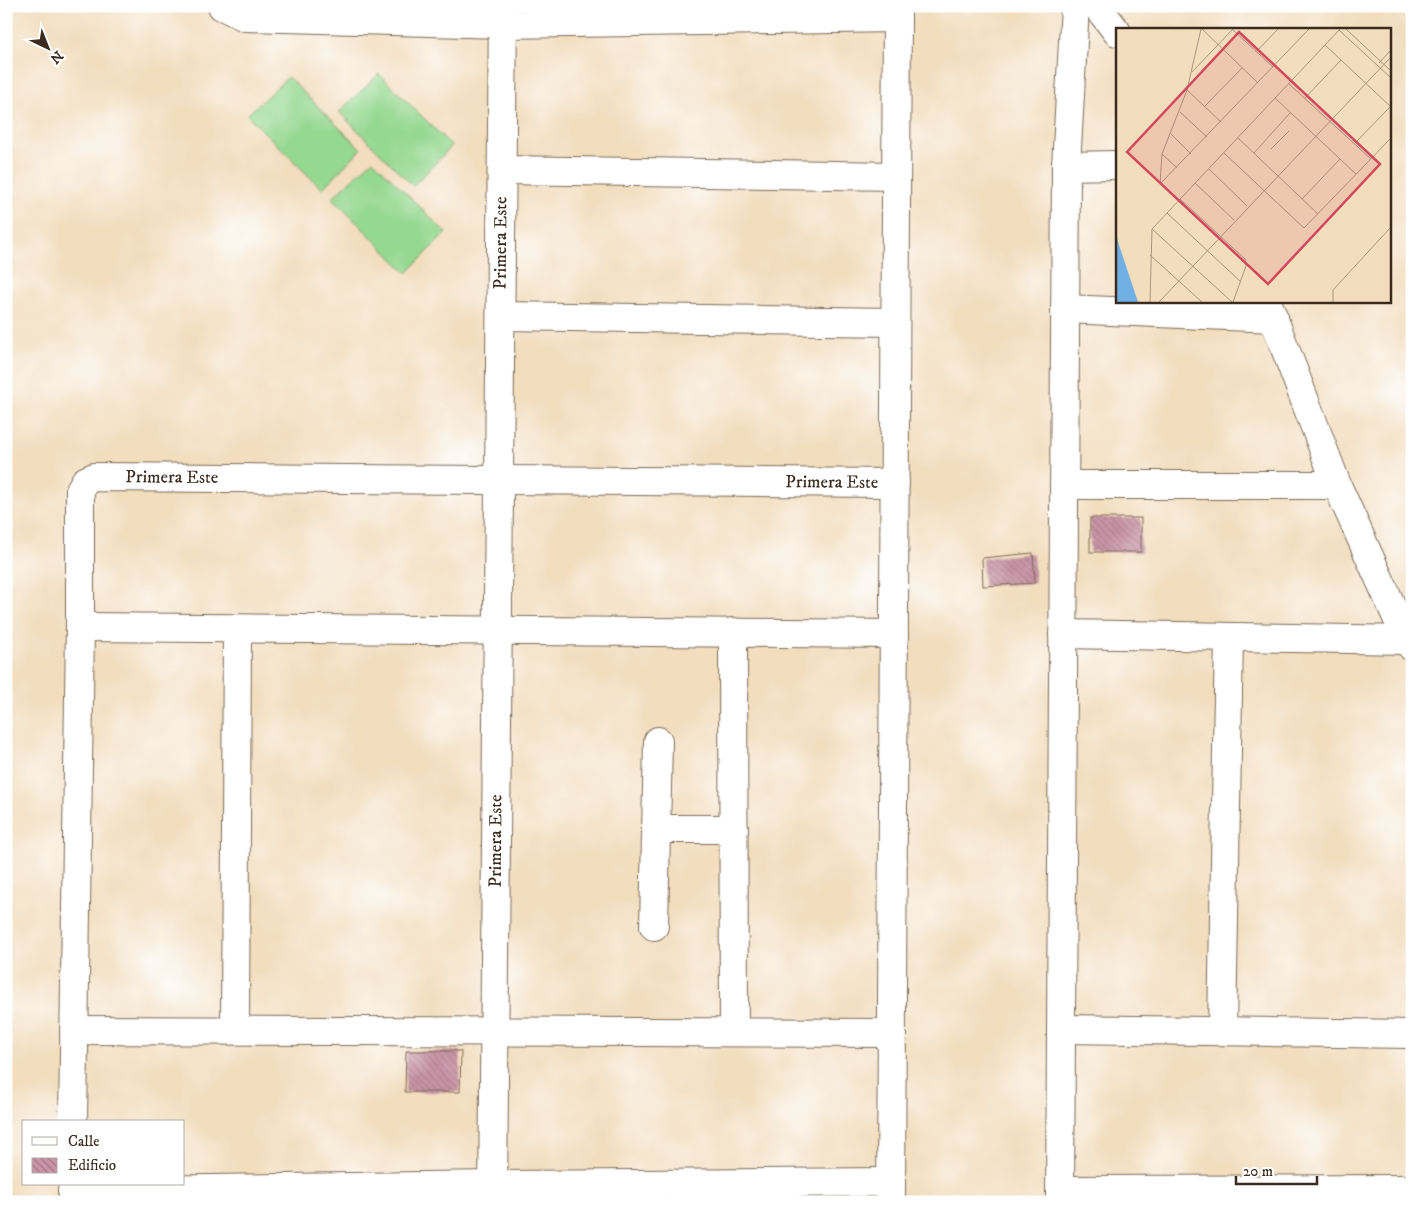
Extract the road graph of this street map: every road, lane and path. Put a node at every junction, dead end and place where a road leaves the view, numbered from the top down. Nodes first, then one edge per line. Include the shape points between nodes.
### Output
1 (222, 6) edge
2 (1075, 6) edge
3 (1096, 6) edge
4 (897, 12) edge
5 (503, 15) edge
6 (1116, 31) edge
7 (1066, 166) junction
8 (1116, 166) edge
9 (502, 170) junction
10 (896, 176) junction
11 (1065, 309) junction
12 (1270, 310) edge
13 (501, 316) junction
14 (895, 322) junction
15 (499, 480) junction
16 (895, 483) junction
17 (1064, 485) junction
18 (1337, 485) junction
19 (80, 627) junction
20 (237, 629) junction
21 (498, 631) junction
22 (733, 632) junction
23 (894, 634) junction
24 (1063, 634) junction
25 (1229, 637) junction
26 (1410, 644) edge
27 (658, 741) dead end
28 (656, 829) junction
29 (734, 829) junction
30 (654, 926) dead end
31 (1061, 1029) junction
32 (74, 1030) junction
33 (234, 1030) junction
34 (1222, 1031) junction
35 (495, 1032) junction
36 (734, 1032) junction
37 (892, 1032) junction
38 (1412, 1034) edge
39 (72, 1120) edge
40 (1412, 1190) edge
41 (72, 1192) edge
42 (891, 1192) edge
43 (728, 1193) edge
44 (494, 1194) edge
45 (237, 1196) edge
46 (1060, 1196) edge
47 (1228, 1196) edge

1 - 5 street via 245,17
2 - 7 street
3 - 6 street
4 - 5 street
4 - 10 street
5 - 9 street, Primera Este
7 - 8 street
7 - 11 street
9 - 10 street
9 - 13 street, Primera Este
10 - 14 street
11 - 12 street
11 - 17 street
12 - 18 street
13 - 14 street
13 - 15 street, Primera Este
14 - 16 street
15 - 16 street, Primera Este
15 - 19 street, Primera Este via 94,477 80,490
15 - 21 street, Primera Este
16 - 23 street
17 - 18 street
17 - 24 street
18 - 26 street
19 - 20 street
19 - 32 street
20 - 21 street
20 - 33 street
21 - 22 street
21 - 35 street, Primera Este
22 - 23 street
22 - 29 street
23 - 37 street
24 - 25 street
24 - 31 street
25 - 26 street
25 - 34 street
27 - 28 street
28 - 29 street
28 - 30 street
29 - 36 street
31 - 34 street
31 - 46 street
32 - 33 street
32 - 39 street
33 - 35 street
34 - 38 street
35 - 36 street
35 - 44 street, Primera Este
36 - 37 street
37 - 42 street
40 - 47 street
41 - 45 street
42 - 43 street
43 - 44 street
44 - 45 street
46 - 47 street

